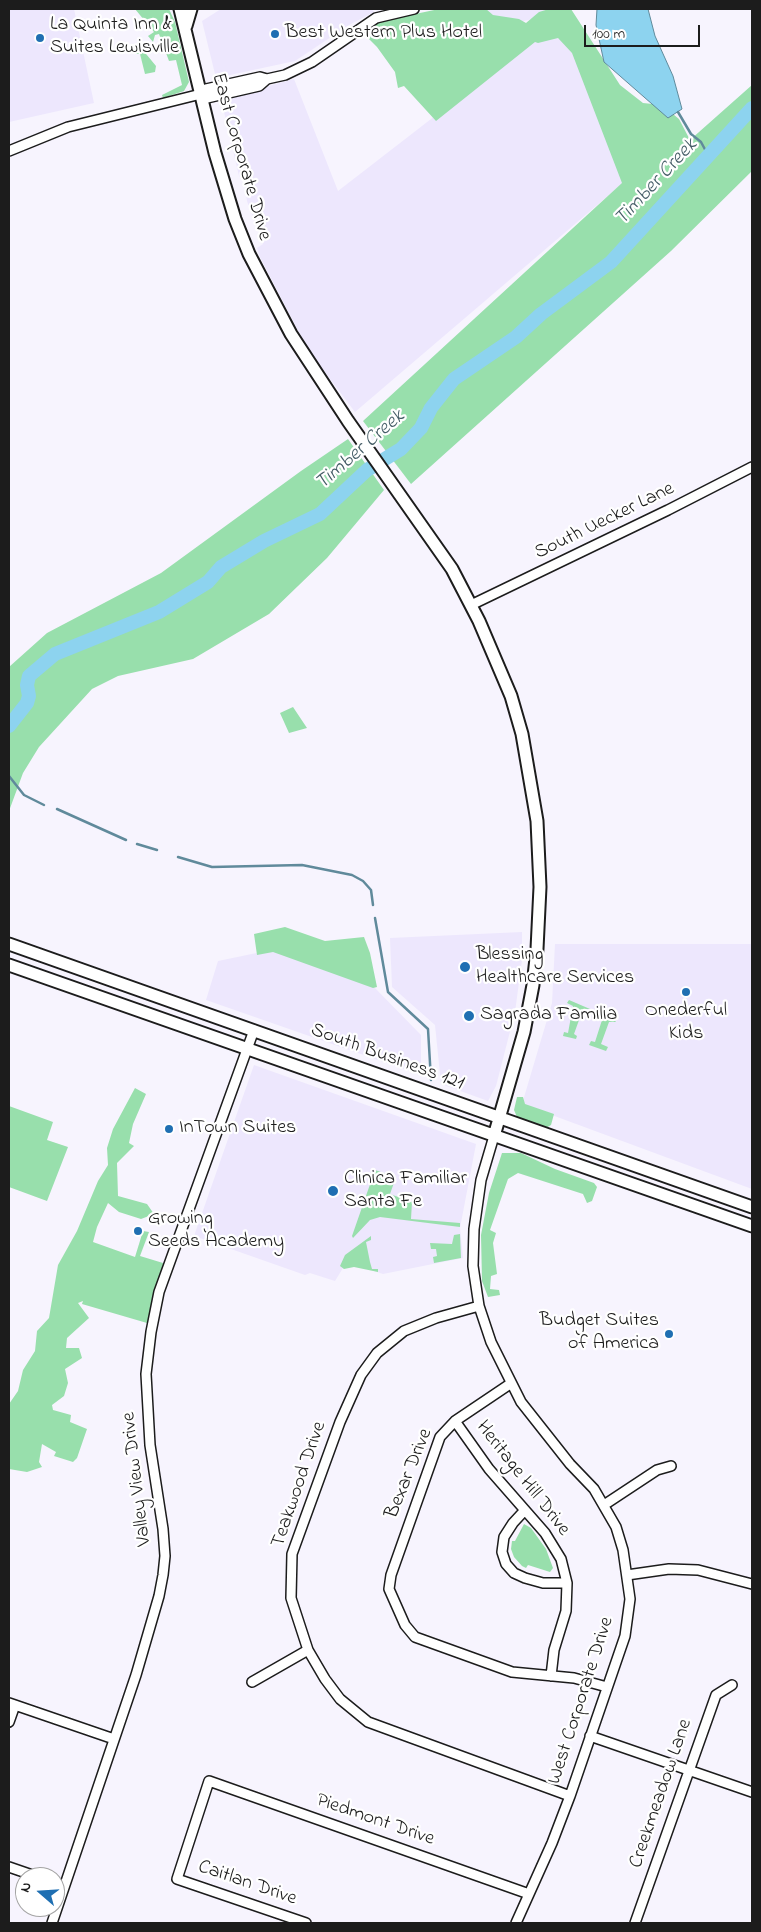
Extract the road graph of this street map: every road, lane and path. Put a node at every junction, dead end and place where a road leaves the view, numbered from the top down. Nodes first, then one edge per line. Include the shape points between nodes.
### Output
1 (180, 9) edge
2 (191, 9) edge
3 (414, 9) edge
4 (185, 28) junction
5 (201, 94) junction
6 (9, 151) edge
7 (752, 467) edge
8 (471, 605) junction
9 (9, 944) edge
10 (9, 965) edge
11 (254, 1030) junction
12 (247, 1049) junction
13 (500, 1119) junction
14 (494, 1136) junction
15 (703, 1189) junction
16 (696, 1206) junction
17 (752, 1206) edge
18 (752, 1226) edge
19 (479, 1306) junction
20 (510, 1384) junction
21 (455, 1421) junction
22 (671, 1466) dead end
23 (604, 1505) junction
24 (525, 1510) junction
25 (628, 1575) junction
26 (567, 1583) junction
27 (752, 1584) edge
28 (308, 1650) junction
29 (550, 1676) junction
30 (252, 1682) dead end
31 (732, 1685) dead end
32 (607, 1687) junction
33 (12, 1704) edge
34 (9, 1722) edge
35 (590, 1736) junction
36 (114, 1738) junction
37 (689, 1770) junction
38 (209, 1781) joint
39 (752, 1792) edge
40 (570, 1796) junction
41 (65, 1883) edge
42 (529, 1894) junction
43 (306, 1923) edge
44 (516, 1923) edge
45 (635, 1923) edge

1 - 4 main road, East Corporate Drive
2 - 4 main road
3 - 5 street via 376,18 312,62 267,79 259,86 207,98
4 - 5 main road, East Corporate Drive
5 - 6 street via 68,127
5 - 8 main road, East Corporate Drive via 235,219 278,312 348,421 452,568
7 - 8 street, South Uecker Lane
8 - 13 main road, East Corporate Drive via 511,696 522,734 535,804 539,854 534,985
9 - 11 main road, South Business 121
10 - 12 main road, South Business 121
11 - 12 street, Valley View Drive
11 - 13 main road, South Business 121
12 - 14 main road, South Business 121
12 - 36 street, Valley View Drive via 159,1292 151,1332 146,1374 147,1407 165,1556 152,1621
13 - 14 main road, East Corporate Drive
13 - 15 main road, South Business 121
14 - 16 main road, South Business 121
14 - 19 street, West Corporate Drive via 474,1229 473,1266
15 - 16 main road
15 - 17 main road, South Business 121
16 - 18 main road, South Business 121
19 - 20 street, West Corporate Drive
19 - 28 street, Teakwood Drive via 404,1331 378,1352 361,1375 337,1429 292,1554 291,1598
20 - 21 street, Bexar Drive
20 - 23 street, West Corporate Drive via 537,1423
21 - 24 street, Heritage Hill Drive
21 - 29 street, Bexar Drive via 440,1437 391,1575 389,1589 395,1606 415,1637 512,1672
22 - 23 street via 657,1470
23 - 25 street, West Corporate Drive via 616,1527
24 - 26 street, Heritage Hill Drive via 546,1533 561,1559
24 - 26 street via 504,1537 502,1552 506,1564 525,1578 543,1583
25 - 27 street via 670,1569 698,1570
25 - 32 street, West Corporate Drive via 630,1599 625,1636
26 - 29 street, Heritage Hill Drive via 566,1611
28 - 30 street
28 - 40 street, Teakwood Drive via 340,1699 368,1722
29 - 32 street, Bexar Drive via 574,1678
31 - 37 street, Creekmeadow Lane via 716,1695
32 - 35 street, West Corporate Drive
33 - 34 street
33 - 36 street
35 - 37 street
35 - 40 street, West Corporate Drive
36 - 41 street, Valley View Drive
37 - 39 street
37 - 45 street, Creekmeadow Lane
38 - 42 street, Piedmont Drive
38 - 43 street, Caitlan Drive via 177,1879
40 - 42 street, West Corporate Drive
42 - 44 street, West Corporate Drive

